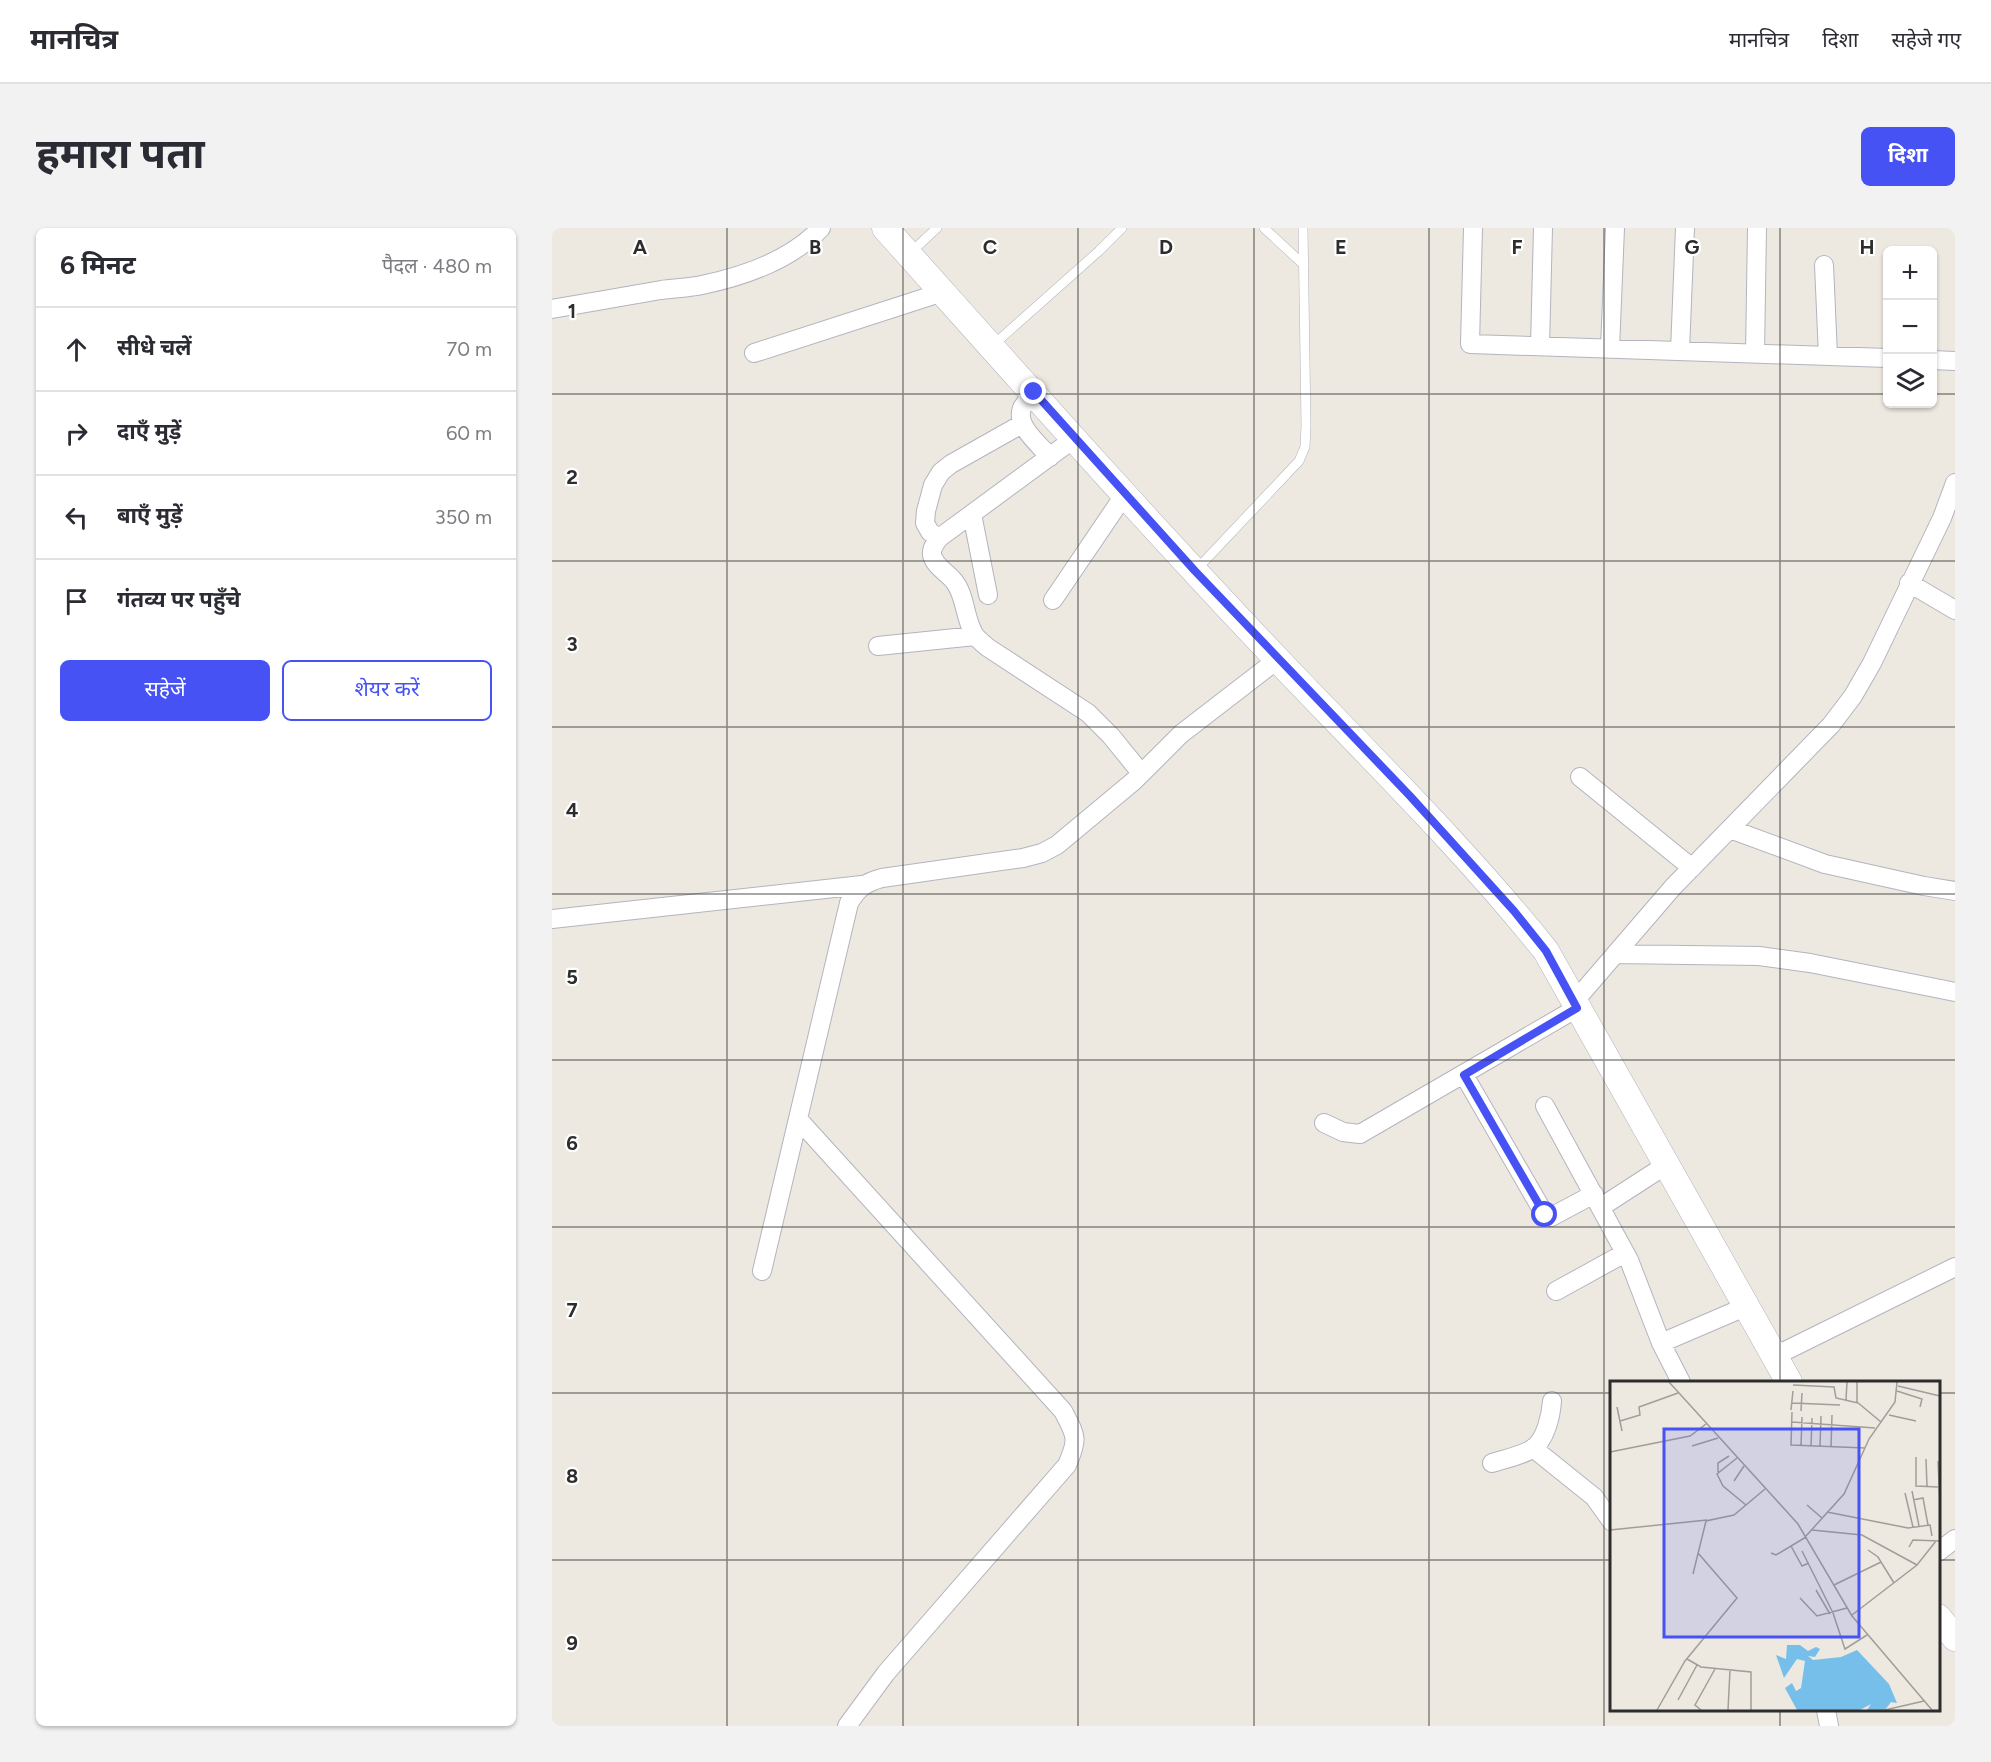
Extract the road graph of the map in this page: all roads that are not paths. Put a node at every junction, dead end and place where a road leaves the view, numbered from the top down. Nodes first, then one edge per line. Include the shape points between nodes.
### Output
1 (821, 228) edge
2 (885, 228) edge
3 (937, 228) edge
4 (1122, 228) edge
5 (1264, 228) edge
6 (1303, 228) edge
7 (1473, 228) edge
8 (1543, 228) edge
9 (1615, 228) edge
10 (1685, 228) edge
11 (1757, 228) edge
12 (909, 255) junction
13 (1304, 265) junction
14 (1824, 265) dead end
15 (943, 292) junction
16 (552, 309) edge
17 (992, 346) junction
18 (1540, 346) junction
19 (1610, 349) junction
20 (1680, 351) junction
21 (754, 353) dead end
22 (1755, 354) junction
23 (1828, 356) junction
24 (1883, 358) edge
25 (1937, 360) edge
26 (1955, 361) edge
27 (1034, 392) junction
28 (1022, 424) junction
29 (1075, 438) junction
30 (1050, 457) junction
31 (1955, 483) edge
32 (1125, 494) junction
33 (972, 514) junction
34 (939, 538) junction
35 (1195, 571) junction
36 (1909, 583) junction
37 (988, 595) dead end
38 (1053, 600) dead end
39 (1955, 610) edge
40 (975, 636) junction
41 (878, 646) dead end
42 (1277, 660) junction
43 (1141, 773) junction
44 (1580, 777) dead end
45 (1730, 829) junction
46 (1692, 868) junction
47 (862, 885) junction
48 (1955, 891) edge
49 (552, 920) edge
50 (1616, 954) junction
51 (1955, 992) edge
52 (1576, 1005) junction
53 (1464, 1075) junction
54 (1545, 1106) dead end
55 (798, 1119) junction
56 (1324, 1123) dead end
57 (1666, 1165) junction
58 (1598, 1201) junction
59 (1625, 1253) junction
60 (1955, 1267) edge
61 (762, 1271) dead end
62 (1556, 1291) dead end
63 (1745, 1307) junction
64 (1661, 1343) junction
65 (1773, 1356) junction
66 (1680, 1381) edge
67 (1788, 1381) edge
68 (1552, 1401) dead end
69 (1533, 1448) junction
70 (1491, 1463) dead end
71 (1610, 1521) edge
72 (1955, 1539) edge
73 (1940, 1550) edge
74 (1940, 1619) edge
75 (1955, 1638) edge
76 (1826, 1711) edge
77 (846, 1726) edge
78 (1829, 1726) edge

1 - 16 street via 783,259 737,275 702,285
2 - 12 main road
3 - 12 lane
4 - 17 lane
5 - 13 lane
6 - 13 lane
7 - 18 street via 1470,344
8 - 18 street
9 - 19 street
10 - 20 street
11 - 22 street
12 - 15 main road
13 - 35 lane via 1305,447 1299,461
14 - 23 street
15 - 17 main road
15 - 21 street
17 - 27 main road
18 - 19 street
19 - 20 street
20 - 22 street
22 - 23 street
23 - 24 street
25 - 26 street
27 - 28 street via 1022,408
27 - 29 main road
28 - 30 street
28 - 34 street via 941,472 933,485 926,523
29 - 30 street
29 - 32 main road
30 - 33 street
31 - 36 street
32 - 35 main road
32 - 38 street
33 - 34 street
33 - 37 street
34 - 40 street via 932,555 964,599
35 - 42 main road
36 - 39 street
36 - 45 street via 1872,663 1831,725
40 - 41 street
40 - 43 street via 1088,713
42 - 43 street via 1180,734
42 - 52 main road via 1402,788 1514,911 1546,951
43 - 47 street via 1064,840 1042,853 882,878
44 - 46 street
45 - 46 street
45 - 48 street via 1826,864
46 - 50 street
47 - 49 street
47 - 55 street via 849,903
50 - 51 street via 1759,956
50 - 52 street
52 - 53 street
52 - 57 main road
53 - 56 street via 1360,1134 1343,1132
53 - 58 street via 1545,1215 1551,1217
54 - 58 street
55 - 61 street
55 - 77 street via 1063,1411 1076,1446 1067,1465 886,1673
57 - 58 street
57 - 63 main road
58 - 59 street
59 - 62 street
59 - 64 street
60 - 65 street
63 - 64 street
63 - 65 main road
64 - 66 street
65 - 67 main road
68 - 69 street via 1545,1430
69 - 70 street
69 - 71 street via 1594,1497
72 - 73 street
74 - 75 main road
76 - 78 street

